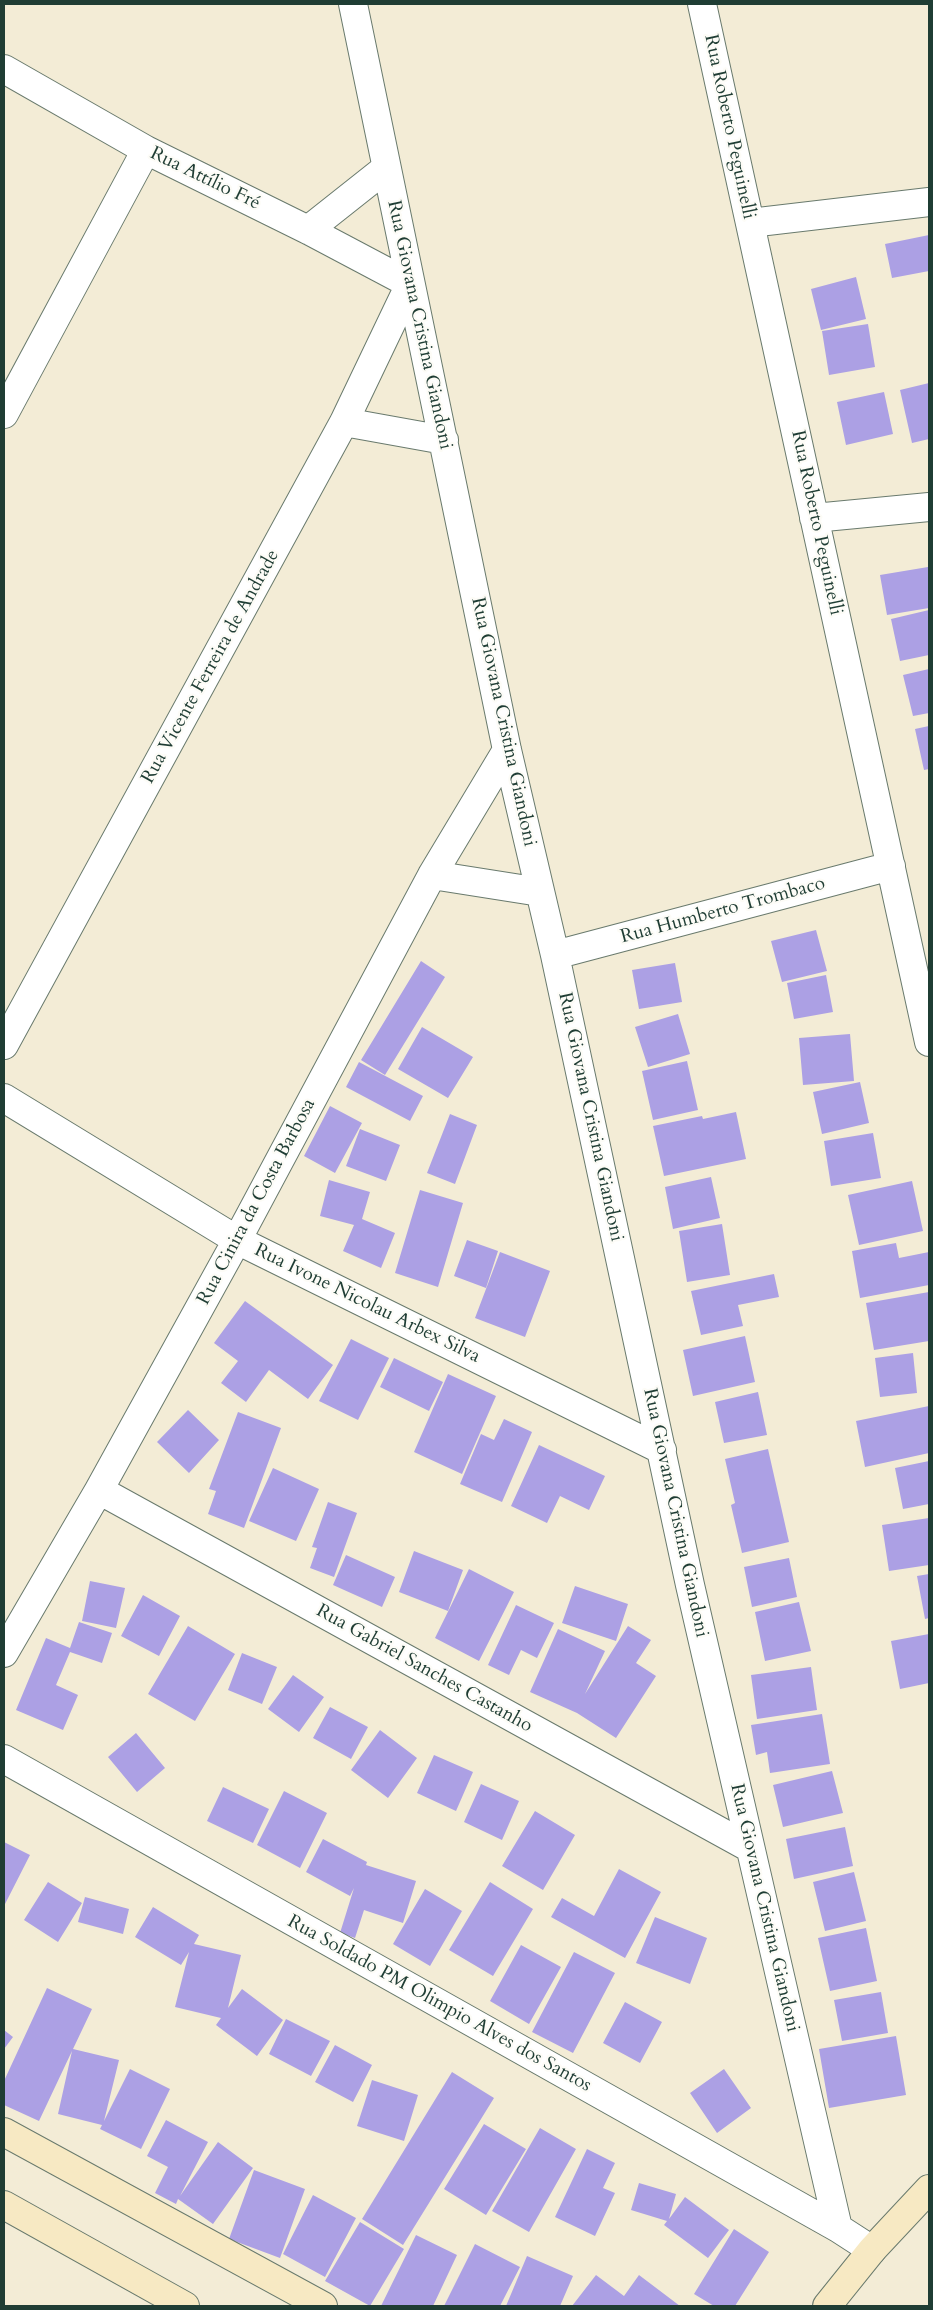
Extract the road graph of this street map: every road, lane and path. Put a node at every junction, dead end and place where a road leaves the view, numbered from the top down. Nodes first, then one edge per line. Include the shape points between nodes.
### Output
1 (353, 4) edge
2 (702, 4) edge
3 (4, 69) edge
4 (146, 150) junction
5 (385, 168) junction
6 (929, 202) edge
7 (750, 223) junction
8 (308, 230) junction
9 (410, 284) junction
10 (4, 414) edge
11 (344, 422) junction
12 (444, 440) junction
13 (929, 507) edge
14 (814, 518) junction
15 (507, 750) junction
16 (891, 866) junction
17 (432, 875) junction
18 (540, 892) junction
19 (555, 955) junction
20 (929, 1042) edge
21 (4, 1045) edge
22 (4, 1098) edge
23 (237, 1240) junction
24 (662, 1450) junction
25 (98, 1490) junction
26 (4, 1653) edge
27 (4, 1759) edge
28 (750, 1848) junction
29 (4, 2132) edge
30 (929, 2189) edge
31 (4, 2205) edge
32 (838, 2228) junction
33 (872, 2250) junction
34 (185, 2306) edge
35 (323, 2306) edge
36 (827, 2306) edge

1 - 5 street, Rua Giovana Cristina Giandoni
2 - 7 street, Rua Roberto Peguinelli
3 - 4 street, Rua Attílio Fré
4 - 8 street, Rua Attílio Fré
4 - 10 street
5 - 8 street
5 - 9 street, Rua Giovana Cristina Giandoni
6 - 7 street
7 - 14 street, Rua Roberto Peguinelli
8 - 9 street, Rua Attílio Fré
9 - 11 street, Rua Vicente Ferreira de Andrade
9 - 12 street, Rua Giovana Cristina Giandoni
11 - 12 street
11 - 21 street, Rua Vicente Ferreira de Andrade
12 - 15 street, Rua Giovana Cristina Giandoni
13 - 14 street
14 - 16 street, Rua Roberto Peguinelli
15 - 17 street, Rua Cinira da Costa Barbosa
15 - 18 street, Rua Giovana Cristina Giandoni
16 - 19 street, Rua Humberto Trombaco
16 - 20 street, Rua Roberto Peguinelli
17 - 18 street
17 - 23 street, Rua Cinira da Costa Barbosa
18 - 19 street, Rua Giovana Cristina Giandoni
19 - 24 street, Rua Giovana Cristina Giandoni
22 - 23 street, Rua Ivone Nicolau Arbex Silva
23 - 24 street, Rua Ivone Nicolau Arbex Silva
23 - 25 street, Rua Cinira da Costa Barbosa
24 - 28 street, Rua Giovana Cristina Giandoni
25 - 26 street, Rua Cinira da Costa Barbosa
25 - 28 street, Rua Gabriel Sanches Castanho
27 - 32 street, Rua Soldado PM Olimpio Alves dos Santos
28 - 32 street, Rua Giovana Cristina Giandoni
29 - 35 street
30 - 33 street
31 - 34 street
32 - 33 street, Rua Soldado PM Olimpio Alves dos Santos
33 - 36 street

